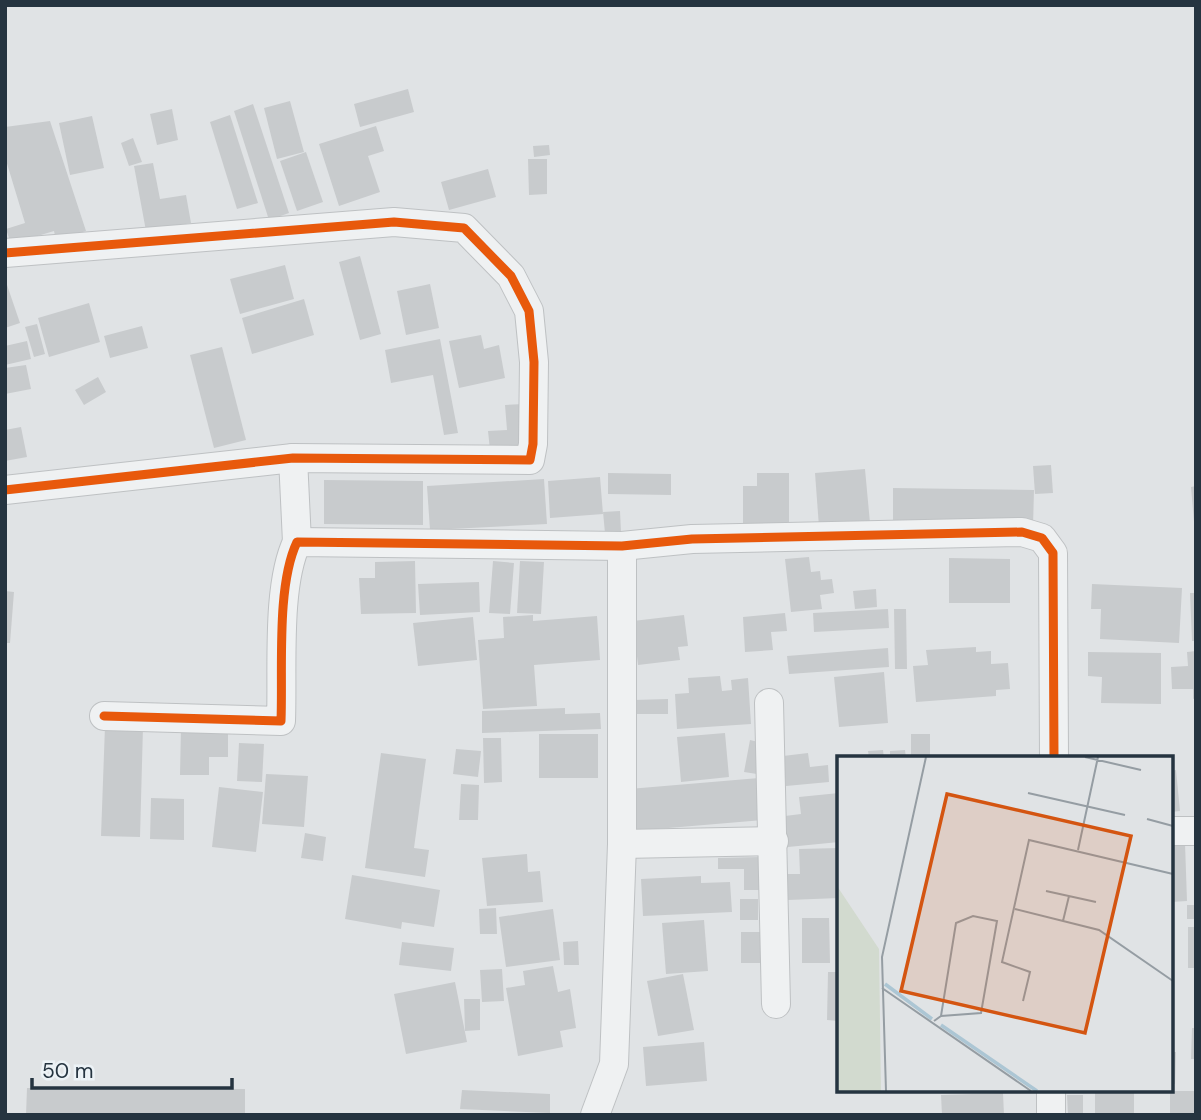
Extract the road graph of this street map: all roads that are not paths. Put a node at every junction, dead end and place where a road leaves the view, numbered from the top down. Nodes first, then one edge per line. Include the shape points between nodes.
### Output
1 (5, 253) edge
2 (293, 458) junction
3 (5, 490) edge
4 (297, 542) junction
5 (622, 546) junction
6 (769, 703) dead end
7 (104, 716) dead end
8 (1054, 756) edge
9 (1173, 831) edge
10 (1196, 831) edge
11 (774, 841) junction
12 (622, 844) junction
13 (775, 1004) dead end
14 (1051, 1092) edge
15 (595, 1115) edge
16 (1051, 1115) edge

1 - 2 street via 394,222 464,228 511,276 529,311 534,362 530,460
2 - 3 street
2 - 4 street
4 - 5 street
4 - 7 street via 285,592 281,721
5 - 8 street via 692,538 1022,533 1042,538 1053,553
5 - 12 street
6 - 11 street
9 - 10 street
11 - 12 street
11 - 13 street
12 - 15 street via 614,1064
14 - 16 street

